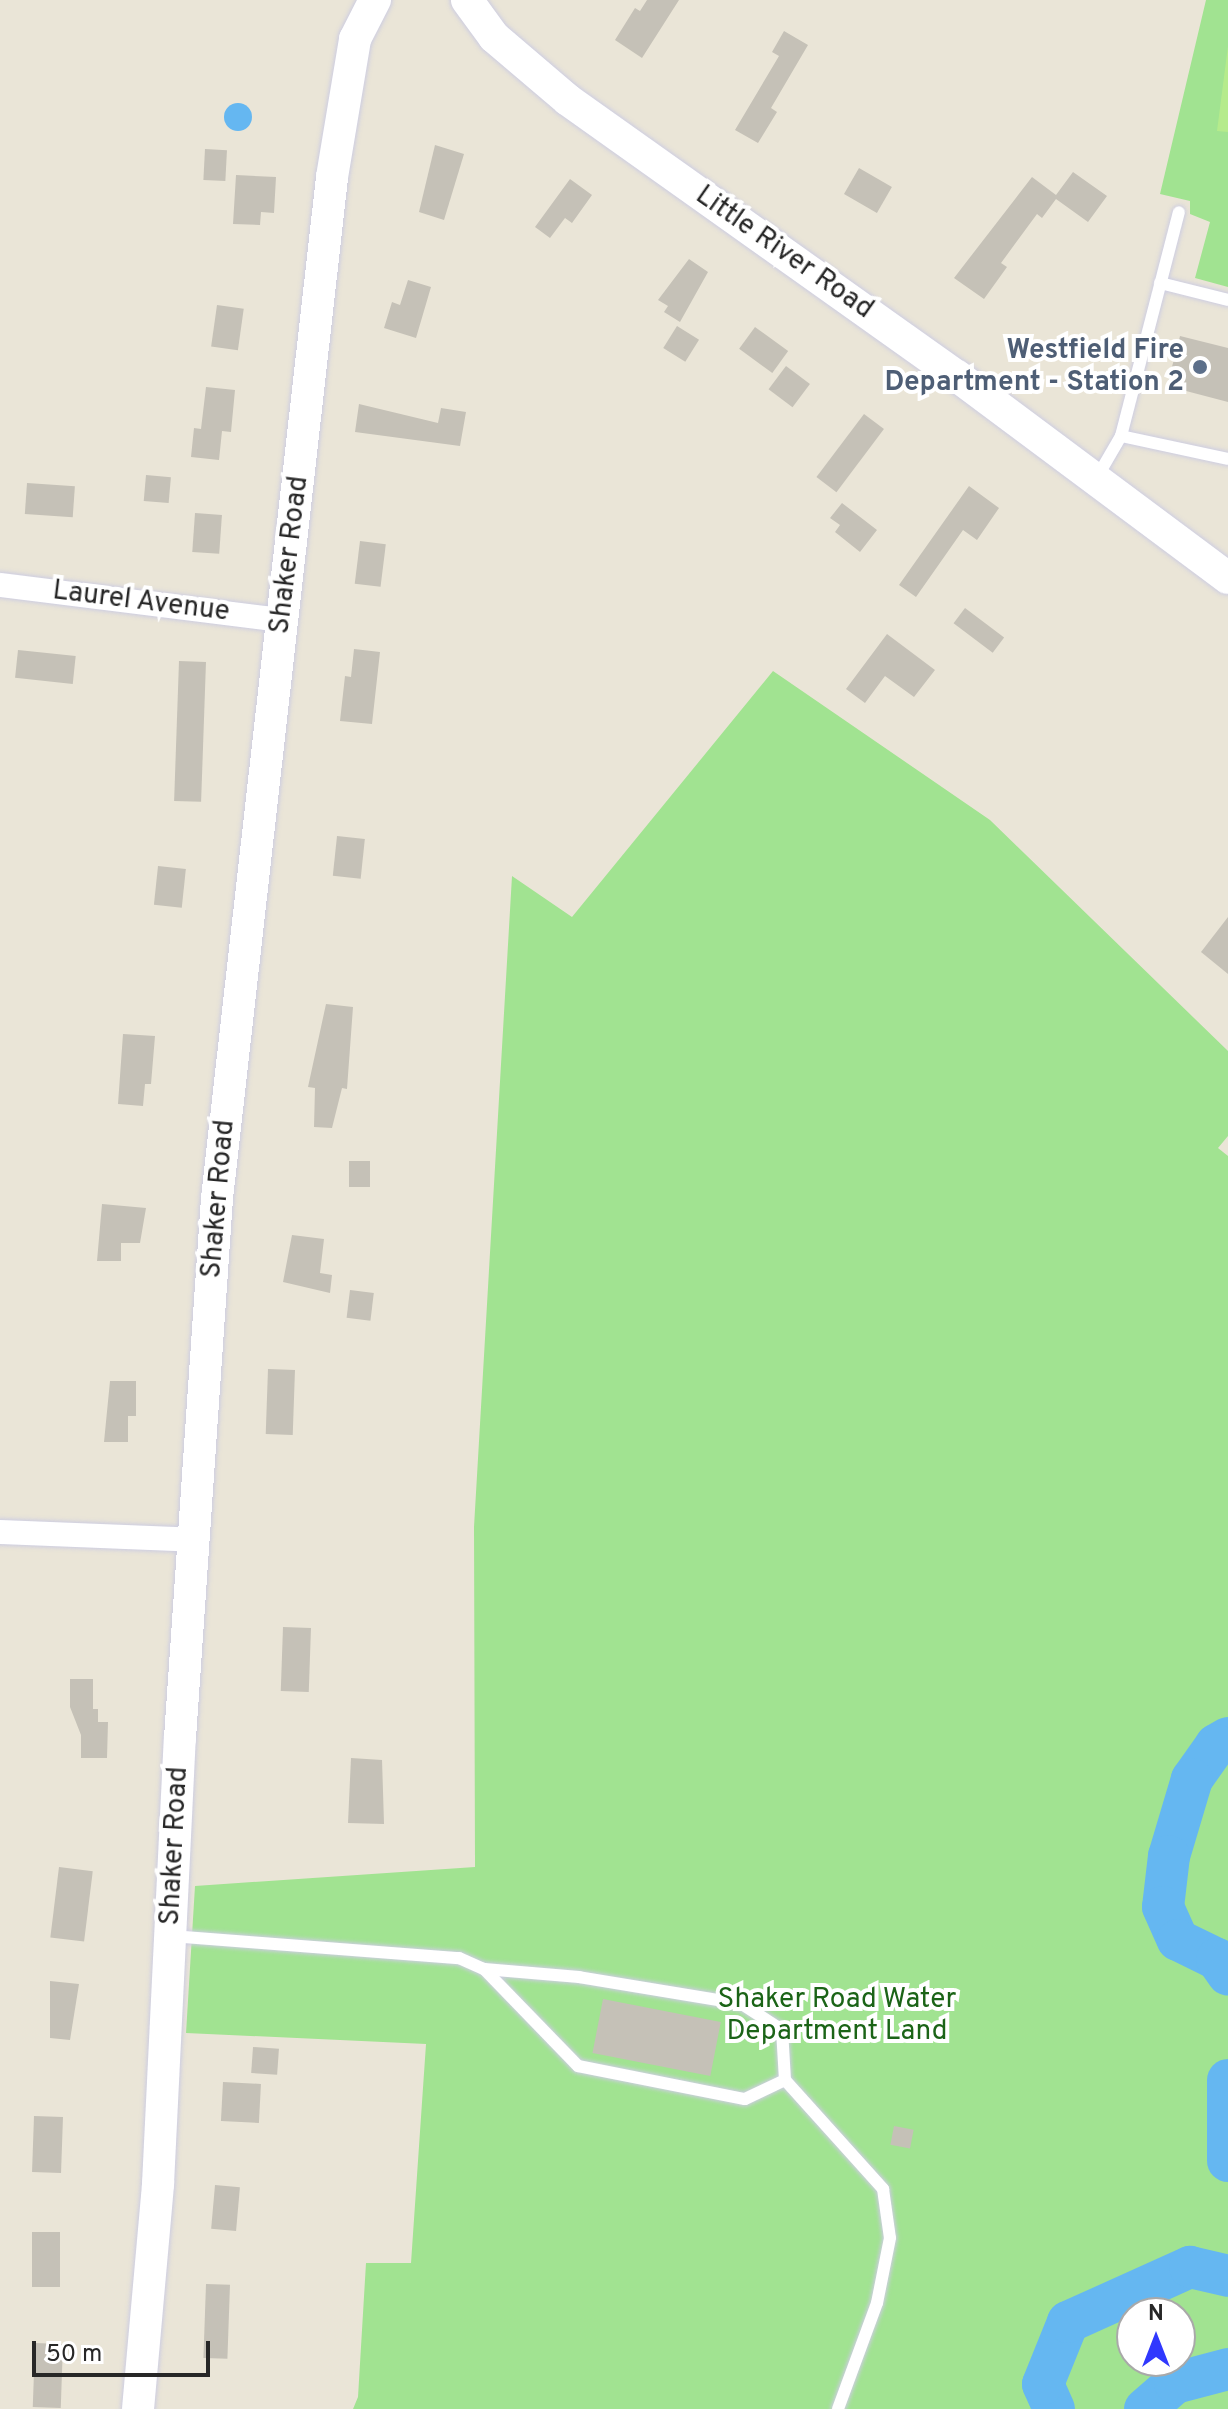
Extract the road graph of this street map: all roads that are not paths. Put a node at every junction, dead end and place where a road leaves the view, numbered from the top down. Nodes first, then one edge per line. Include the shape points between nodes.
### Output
1 (375, 0) edge
2 (467, 0) edge
3 (1179, 212) dead end
4 (1160, 283) junction
5 (1228, 300) edge
6 (1121, 436) junction
7 (1228, 459) edge
8 (1096, 479) junction
9 (1228, 578) edge
10 (0, 585) edge
11 (282, 620) junction
12 (0, 1532) edge
13 (195, 1540) junction
14 (171, 1936) junction
15 (484, 1969) junction
16 (785, 2080) junction
17 (138, 2409) edge
18 (838, 2409) edge

1 - 11 street, Shaker Road via 355,39 332,177
2 - 8 street, Little River Road via 494,37 568,100
3 - 4 lane
4 - 5 lane
4 - 6 lane
6 - 7 lane
6 - 8 lane
8 - 9 street, Little River Road
10 - 11 street, Laurel Avenue
11 - 13 street, Shaker Road via 217,1198
12 - 13 street
13 - 14 street, Shaker Road
14 - 15 lane via 459,1958
14 - 17 street, Shaker Road
15 - 16 lane via 578,2066 745,2099
15 - 16 lane via 579,1977 742,2004 782,2030
16 - 18 lane via 883,2189 890,2238 877,2303

